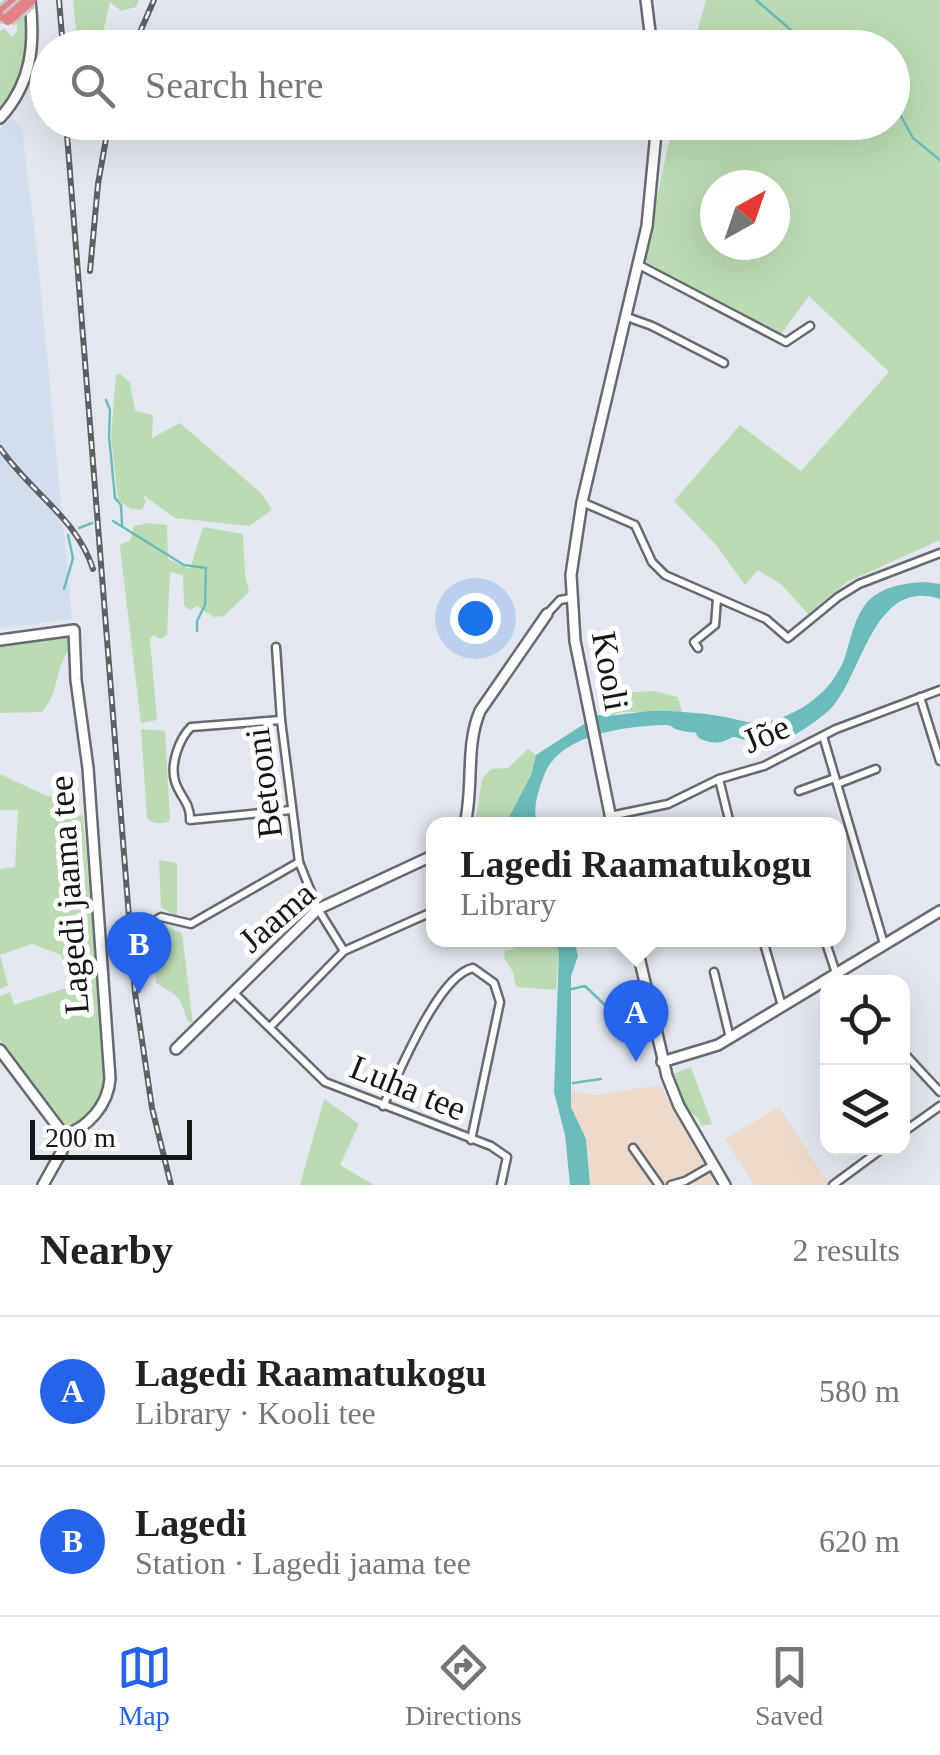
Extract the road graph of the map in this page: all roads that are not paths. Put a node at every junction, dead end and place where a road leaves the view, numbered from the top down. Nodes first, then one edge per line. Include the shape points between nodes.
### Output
1 (30, 0) edge
2 (646, 0) edge
3 (6, 14) edge
4 (33, 30) edge
5 (650, 30) edge
6 (30, 63) edge
7 (0, 118) edge
8 (656, 140) edge
9 (639, 266) junction
10 (626, 316) junction
11 (810, 326) dead end
12 (724, 364) dead end
13 (582, 502) junction
14 (938, 555) edge
15 (717, 599) junction
16 (571, 603) junction
17 (547, 614) joint
18 (0, 640) edge
19 (276, 647) dead end
20 (698, 648) dead end
21 (940, 690) edge
22 (920, 697) junction
23 (281, 720) junction
24 (823, 736) junction
25 (940, 761) edge
26 (876, 770) dead end
27 (719, 778) junction
28 (836, 781) junction
29 (798, 791) dead end
30 (291, 810) junction
31 (467, 817) edge
32 (610, 817) edge
33 (622, 817) edge
34 (728, 817) edge
35 (426, 859) edge
36 (298, 862) junction
37 (318, 909) junction
38 (940, 912) edge
39 (426, 915) edge
40 (154, 921) dead end
41 (884, 944) junction
42 (637, 947) edge
43 (765, 947) edge
44 (827, 947) edge
45 (344, 951) junction
46 (714, 972) dead end
47 (836, 975) edge
48 (841, 975) edge
49 (820, 987) edge
50 (233, 992) junction
51 (782, 1006) junction
52 (270, 1027) junction
53 (730, 1038) junction
54 (176, 1049) dead end
55 (0, 1050) edge
56 (910, 1060) edge
57 (662, 1062) junction
58 (940, 1092) edge
59 (383, 1106) junction
60 (940, 1106) edge
61 (910, 1128) edge
62 (64, 1135) junction
63 (471, 1140) junction
64 (633, 1148) dead end
65 (876, 1155) edge
66 (712, 1165) junction
67 (844, 1182) edge
68 (43, 1185) edge
69 (501, 1185) edge
70 (659, 1185) edge
71 (671, 1185) edge
72 (725, 1185) edge
73 (833, 1185) edge

1 - 3 highway, bridge
1 - 4 street
2 - 5 street
6 - 7 street
8 - 9 street, Kooli
9 - 10 street, Kooli
9 - 11 street via 786,342
10 - 12 street
10 - 13 street, Kooli
13 - 15 street via 634,525 658,570
13 - 16 street, Kooli
14 - 15 street via 859,584 788,638 766,619
15 - 20 street via 715,625 694,642
16 - 17 street via 560,600
16 - 32 street, Kooli
17 - 31 street via 474,725
18 - 62 street, Lagedi jaama tee via 74,630 110,1079 90,1119
19 - 23 street, Betooni
21 - 22 street, Jõe
22 - 24 street, Jõe
22 - 25 street
23 - 30 street, Betooni
23 - 30 street via 191,727 178,744 174,780 190,820
24 - 27 street, Jõe via 764,766
24 - 28 street
26 - 28 street
27 - 33 street, Jõe via 668,804
27 - 34 street
28 - 29 street
28 - 41 street
30 - 36 street, Betooni
35 - 37 street, Jaama
36 - 37 street, Betooni
36 - 40 street via 190,924
37 - 45 street, Betooni
37 - 50 street, Jaama
38 - 41 street
39 - 45 street
41 - 48 street
42 - 57 street
43 - 51 street
44 - 47 street
45 - 52 street
46 - 53 street
49 - 51 street
50 - 52 street, Luha tee
50 - 54 street, Jaama
51 - 53 street
52 - 59 street, Luha tee via 326,1082
53 - 57 street
55 - 62 street
56 - 58 street
57 - 66 street
59 - 63 street, Luha tee
59 - 63 street via 434,1004 473,968 494,983 500,1002
60 - 61 street
62 - 68 street
63 - 69 street, Luha tee via 508,1156
64 - 70 street
65 - 67 street
66 - 71 street
66 - 72 street
67 - 73 street

